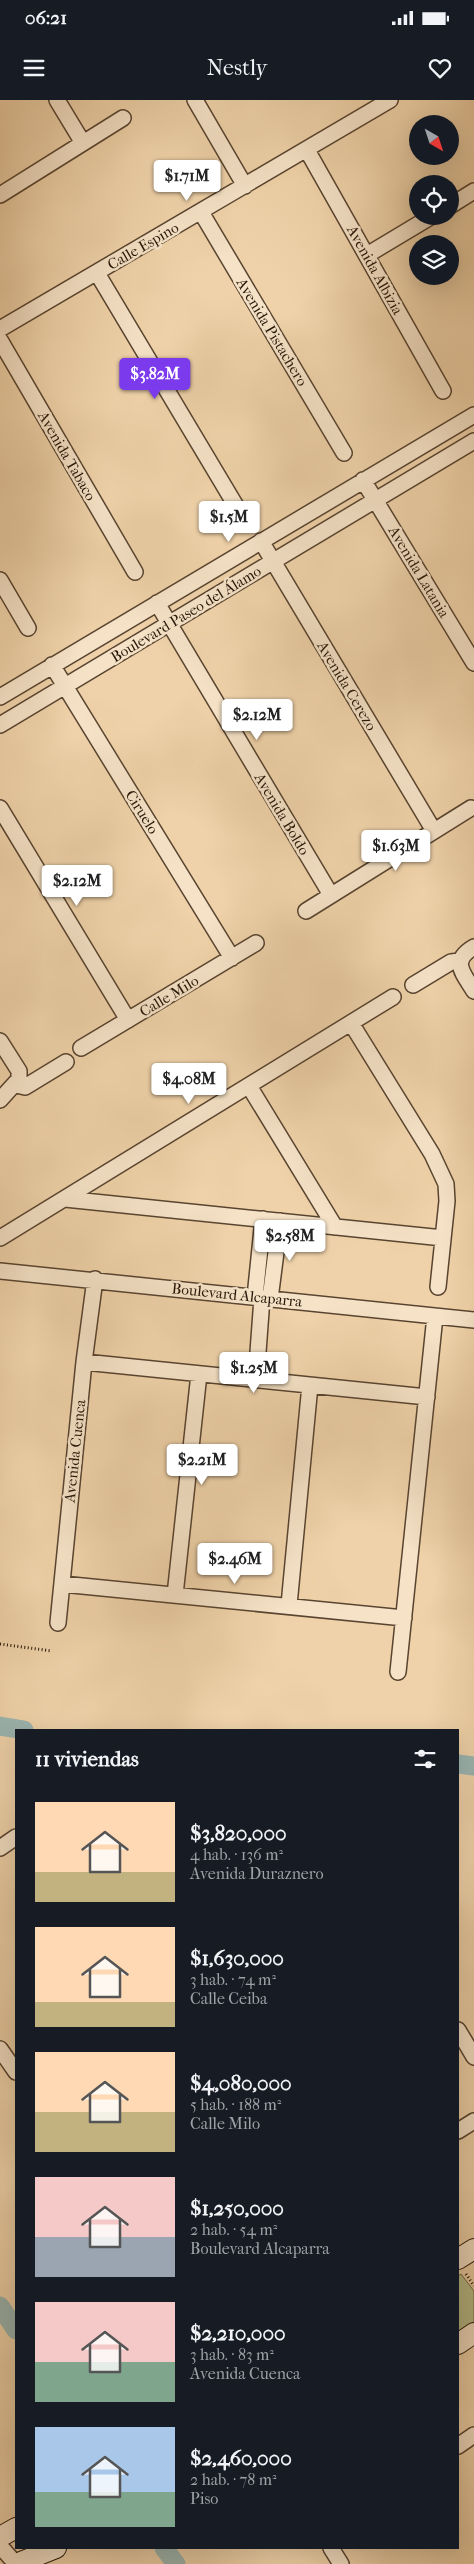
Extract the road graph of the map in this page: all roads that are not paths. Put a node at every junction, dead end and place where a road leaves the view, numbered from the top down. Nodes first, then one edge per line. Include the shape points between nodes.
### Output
1 (57, 100) edge
2 (195, 100) edge
3 (390, 100) edge
4 (123, 118) dead end
5 (83, 143) junction
6 (307, 150) junction
7 (245, 186) junction
8 (0, 194) edge
9 (472, 197) edge
10 (459, 202) edge
11 (201, 212) junction
12 (417, 225) edge
13 (366, 255) junction
14 (97, 273) junction
15 (0, 329) edge
16 (0, 340) edge
17 (443, 391) dead end
18 (468, 418) edge
19 (474, 441) edge
20 (344, 452) dead end
21 (364, 480) junction
22 (375, 500) junction
23 (239, 511) dead end
24 (261, 542) junction
25 (273, 562) junction
26 (135, 572) dead end
27 (0, 580) edge
28 (158, 603) junction
29 (170, 623) junction
30 (28, 628) dead end
31 (474, 663) edge
32 (52, 666) junction
33 (65, 686) junction
34 (0, 697) edge
35 (0, 725) edge
36 (0, 808) edge
37 (471, 808) dead end
38 (434, 831) junction
39 (331, 895) junction
40 (306, 911) dead end
41 (256, 943) dead end
42 (474, 947) edge
43 (232, 958) junction
44 (460, 961) junction
45 (413, 985) dead end
46 (474, 991) edge
47 (393, 997) dead end
48 (128, 1020) junction
49 (351, 1023) junction
50 (0, 1041) edge
51 (81, 1048) dead end
52 (66, 1062) dead end
53 (16, 1085) junction
54 (249, 1086) junction
55 (0, 1100) edge
56 (65, 1199) junction
57 (263, 1219) junction
58 (280, 1221) junction
59 (335, 1227) junction
60 (0, 1238) edge
61 (443, 1238) junction
62 (0, 1271) edge
63 (95, 1279) junction
64 (438, 1287) dead end
65 (263, 1298) junction
66 (435, 1316) junction
67 (474, 1320) edge
68 (84, 1362) junction
69 (199, 1374) junction
70 (256, 1379) junction
71 (310, 1384) junction
72 (426, 1396) junction
73 (62, 1584) junction
74 (176, 1595) junction
75 (289, 1606) junction
76 (404, 1618) junction
77 (58, 1623) dead end
78 (398, 1672) dead end
79 (15, 1838) edge
80 (0, 1848) edge
81 (459, 2032) edge
82 (0, 2049) edge
83 (474, 2057) edge
84 (15, 2071) edge
85 (474, 2121) edge
86 (459, 2130) edge
87 (474, 2333) edge
88 (459, 2343) edge
89 (474, 2435) edge
90 (459, 2445) edge
91 (15, 2529) edge
92 (0, 2537) edge
93 (0, 2546) edge
94 (54, 2549) edge
95 (332, 2549) edge
96 (16, 2564) edge
97 (341, 2564) edge

1 - 5 street
2 - 7 street
3 - 6 street, Calle Espino
4 - 5 street
5 - 8 street
6 - 7 street, Calle Espino
6 - 13 street, Avenida Albizia
7 - 11 street, Calle Espino
9 - 10 street
11 - 14 street, Calle Espino
11 - 20 street, Avenida Pistachero
12 - 13 street
13 - 17 street, Avenida Albizia
14 - 15 street, Calle Espino
14 - 23 street
16 - 26 street, Avenida Tabaco
18 - 19 street
18 - 21 street, Boulevard Paseo del Álamo
19 - 22 street, Boulevard Paseo del Álamo
21 - 22 street, Avenida Latania
21 - 24 street, Boulevard Paseo del Álamo
22 - 25 street, Boulevard Paseo del Álamo
22 - 31 street, Avenida Latania
24 - 25 street, Avenida Cerezo
24 - 28 street, Boulevard Paseo del Álamo
25 - 29 street, Boulevard Paseo del Álamo
25 - 38 street, Avenida Cerezo
27 - 30 street
28 - 29 street, Avenida Boldo
28 - 32 street, Boulevard Paseo del Álamo
29 - 33 street, Boulevard Paseo del Álamo
29 - 39 street, Avenida Boldo
32 - 33 street, Ciruelo
32 - 34 street, Boulevard Paseo del Álamo
33 - 35 street, Boulevard Paseo del Álamo
33 - 43 street, Ciruelo
36 - 48 street
37 - 38 street
38 - 39 street
39 - 40 street
41 - 43 street, Calle Milo
42 - 44 street
43 - 48 street, Calle Milo
44 - 45 street via 452,962
44 - 46 street via 461,970
47 - 49 street
48 - 51 street, Calle Milo
49 - 54 street
49 - 61 street via 432,1154 446,1184
50 - 53 street via 19,1071
52 - 53 street via 25,1087
53 - 55 street
54 - 56 street
54 - 59 street
56 - 57 street
56 - 60 street
57 - 58 street
57 - 65 street
58 - 59 street
58 - 65 street
59 - 61 street
61 - 64 street
62 - 63 street, Boulevard Alcaparra
63 - 65 street, Boulevard Alcaparra
63 - 68 street, Avenida Cuenca
65 - 66 street, Boulevard Alcaparra
65 - 70 street
66 - 67 street, Boulevard Alcaparra
66 - 72 street
68 - 69 street
68 - 73 street, Avenida Cuenca
69 - 70 street
69 - 74 street
70 - 71 street
71 - 72 street
71 - 75 street
72 - 76 street
73 - 74 street
73 - 77 street, Avenida Cuenca
74 - 75 street
75 - 76 street
76 - 78 street
79 - 80 street
81 - 83 street
82 - 84 street
85 - 86 street
87 - 88 street
89 - 90 street
91 - 92 street
93 - 96 street
94 - 96 street
95 - 97 street

